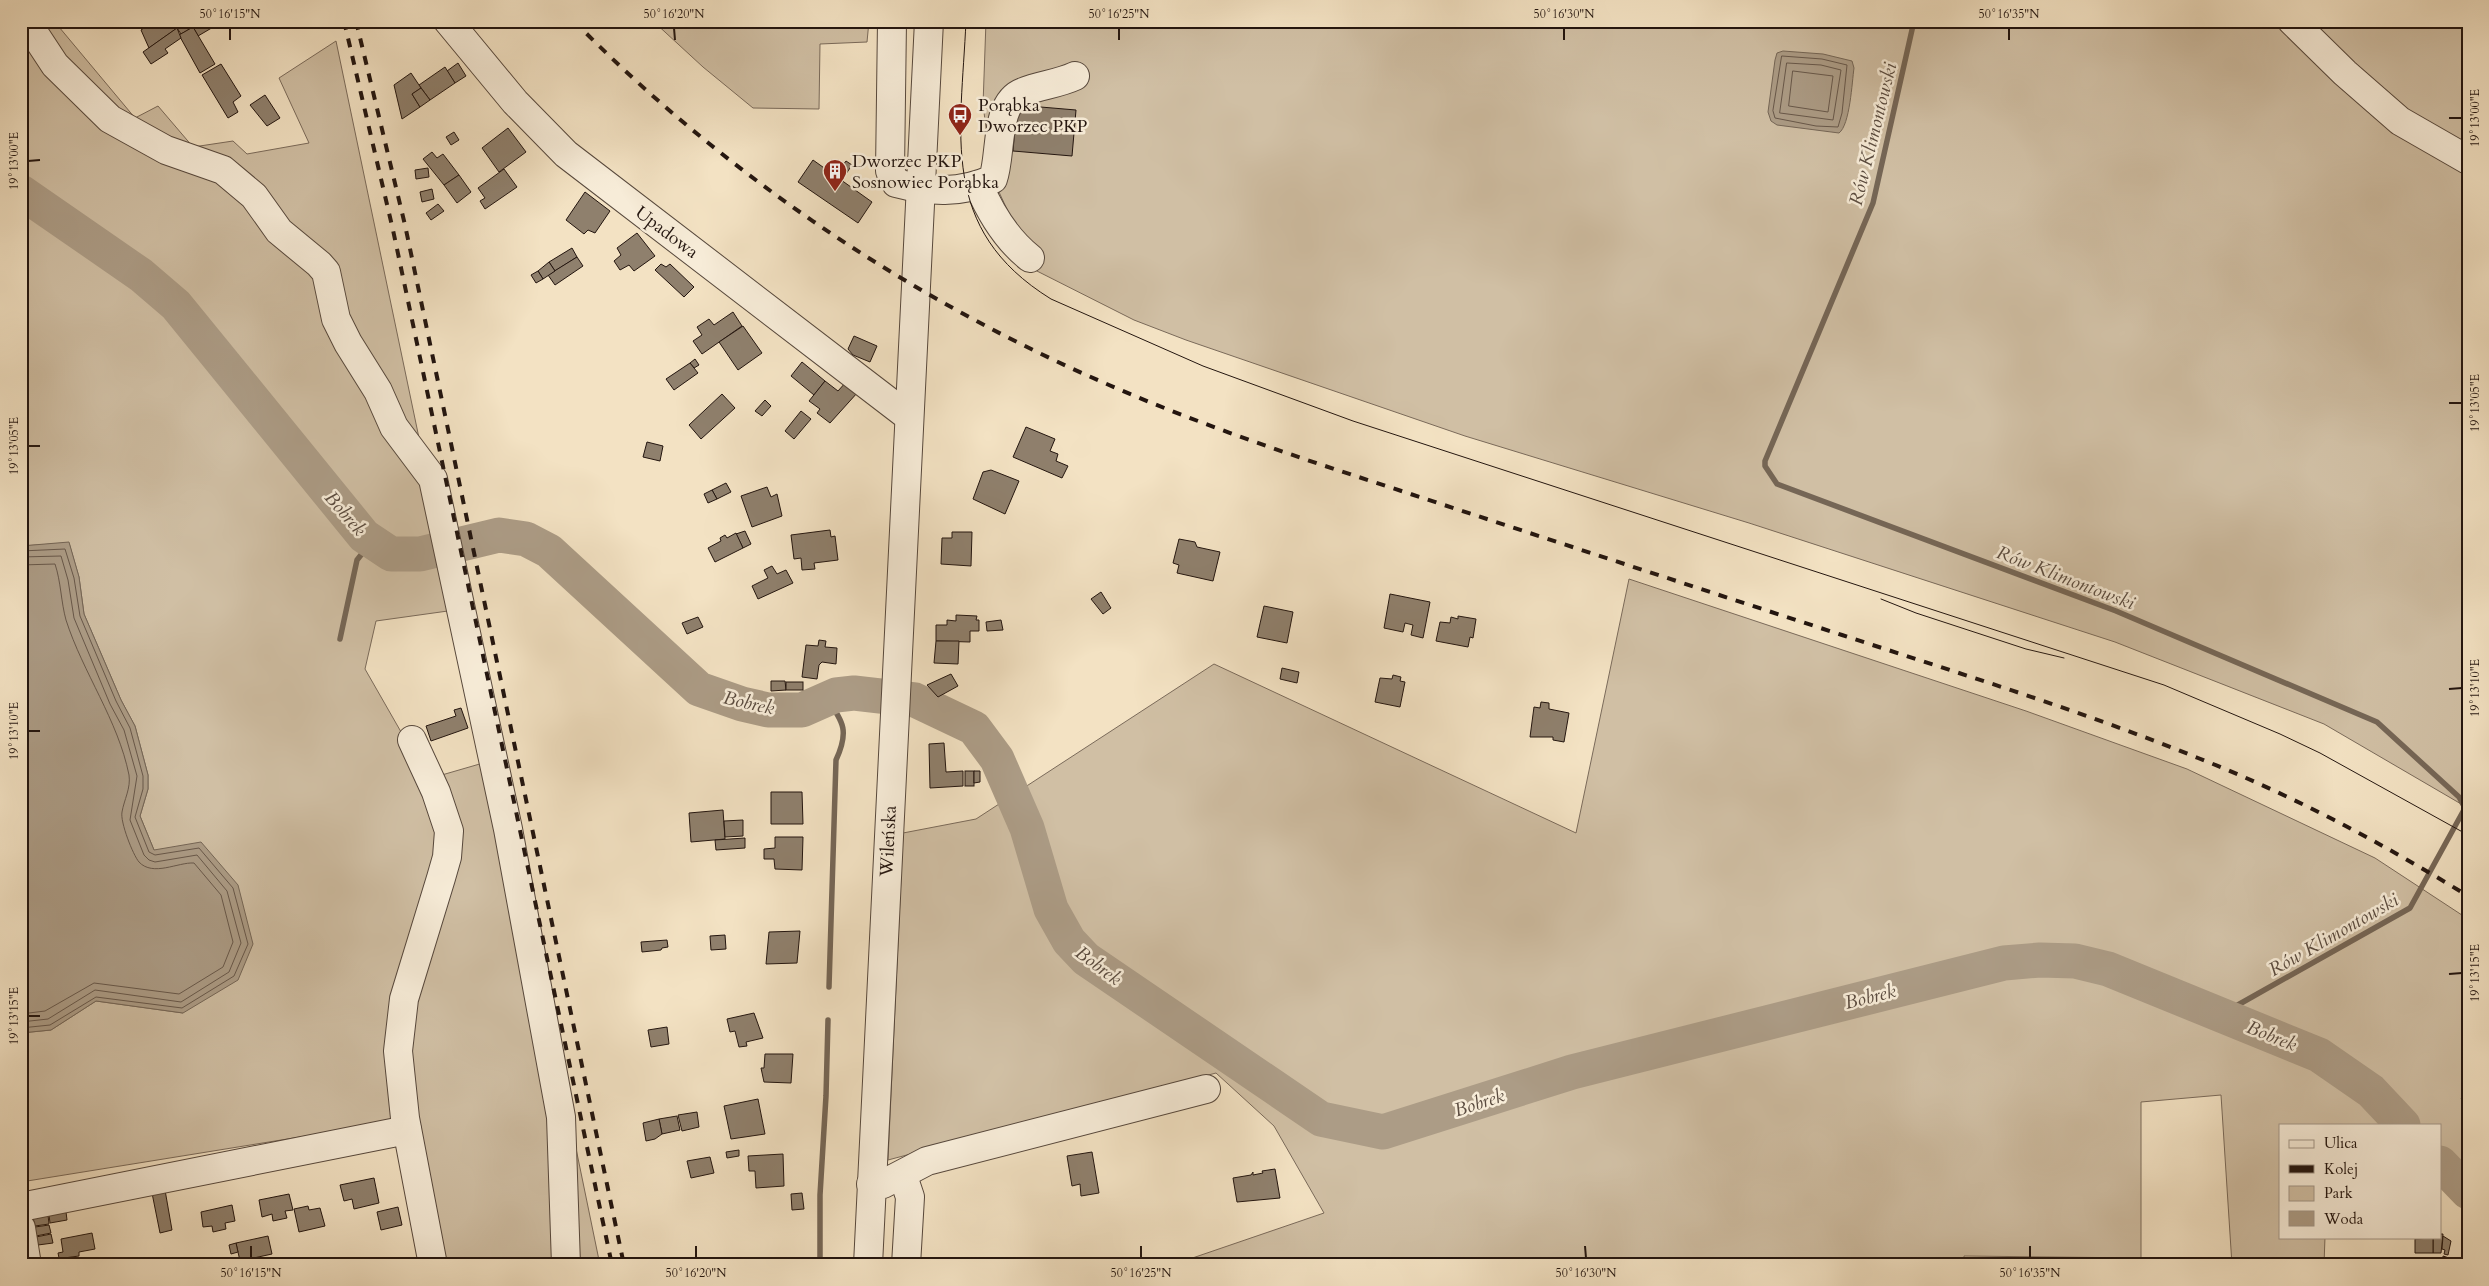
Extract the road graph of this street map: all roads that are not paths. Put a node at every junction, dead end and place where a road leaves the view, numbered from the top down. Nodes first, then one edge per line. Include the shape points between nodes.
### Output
1 (26, 21) edge
2 (448, 21) edge
3 (892, 21) edge
4 (929, 21) edge
5 (2292, 21) edge
6 (1075, 76) dead end
7 (2468, 160) edge
8 (978, 186) junction
9 (922, 190) junction
10 (1030, 258) dead end
11 (909, 417) junction
12 (412, 740) dead end
13 (1206, 1089) dead end
14 (407, 1130) junction
15 (903, 1176) junction
16 (871, 1184) junction
17 (21, 1207) edge
18 (21, 1228) edge
19 (27, 1265) edge
20 (433, 1265) edge
21 (566, 1265) edge
22 (868, 1265) edge
23 (906, 1265) edge

1 - 21 street via 55,65 110,119 166,150 223,170 254,196 279,231 326,272 336,319 348,343 378,392 394,427 432,479 505,811 561,1117
2 - 11 street, Upadowa via 515,102 566,154
3 - 9 street via 890,170 896,183
4 - 9 street, Wileńska
5 - 7 street via 2400,121
6 - 8 street via 1021,92 1011,100 1005,112 993,179
8 - 9 street via 954,191
8 - 10 street via 1004,231
9 - 11 street, Wileńska
11 - 16 street, Wileńska
12 - 14 street via 436,792 449,831 447,857 404,999 398,1051
13 - 15 street via 927,1161
14 - 17 street
14 - 20 street
15 - 16 street via 883,1184
15 - 23 street via 910,1197
16 - 22 street, Wileńska
18 - 19 street

